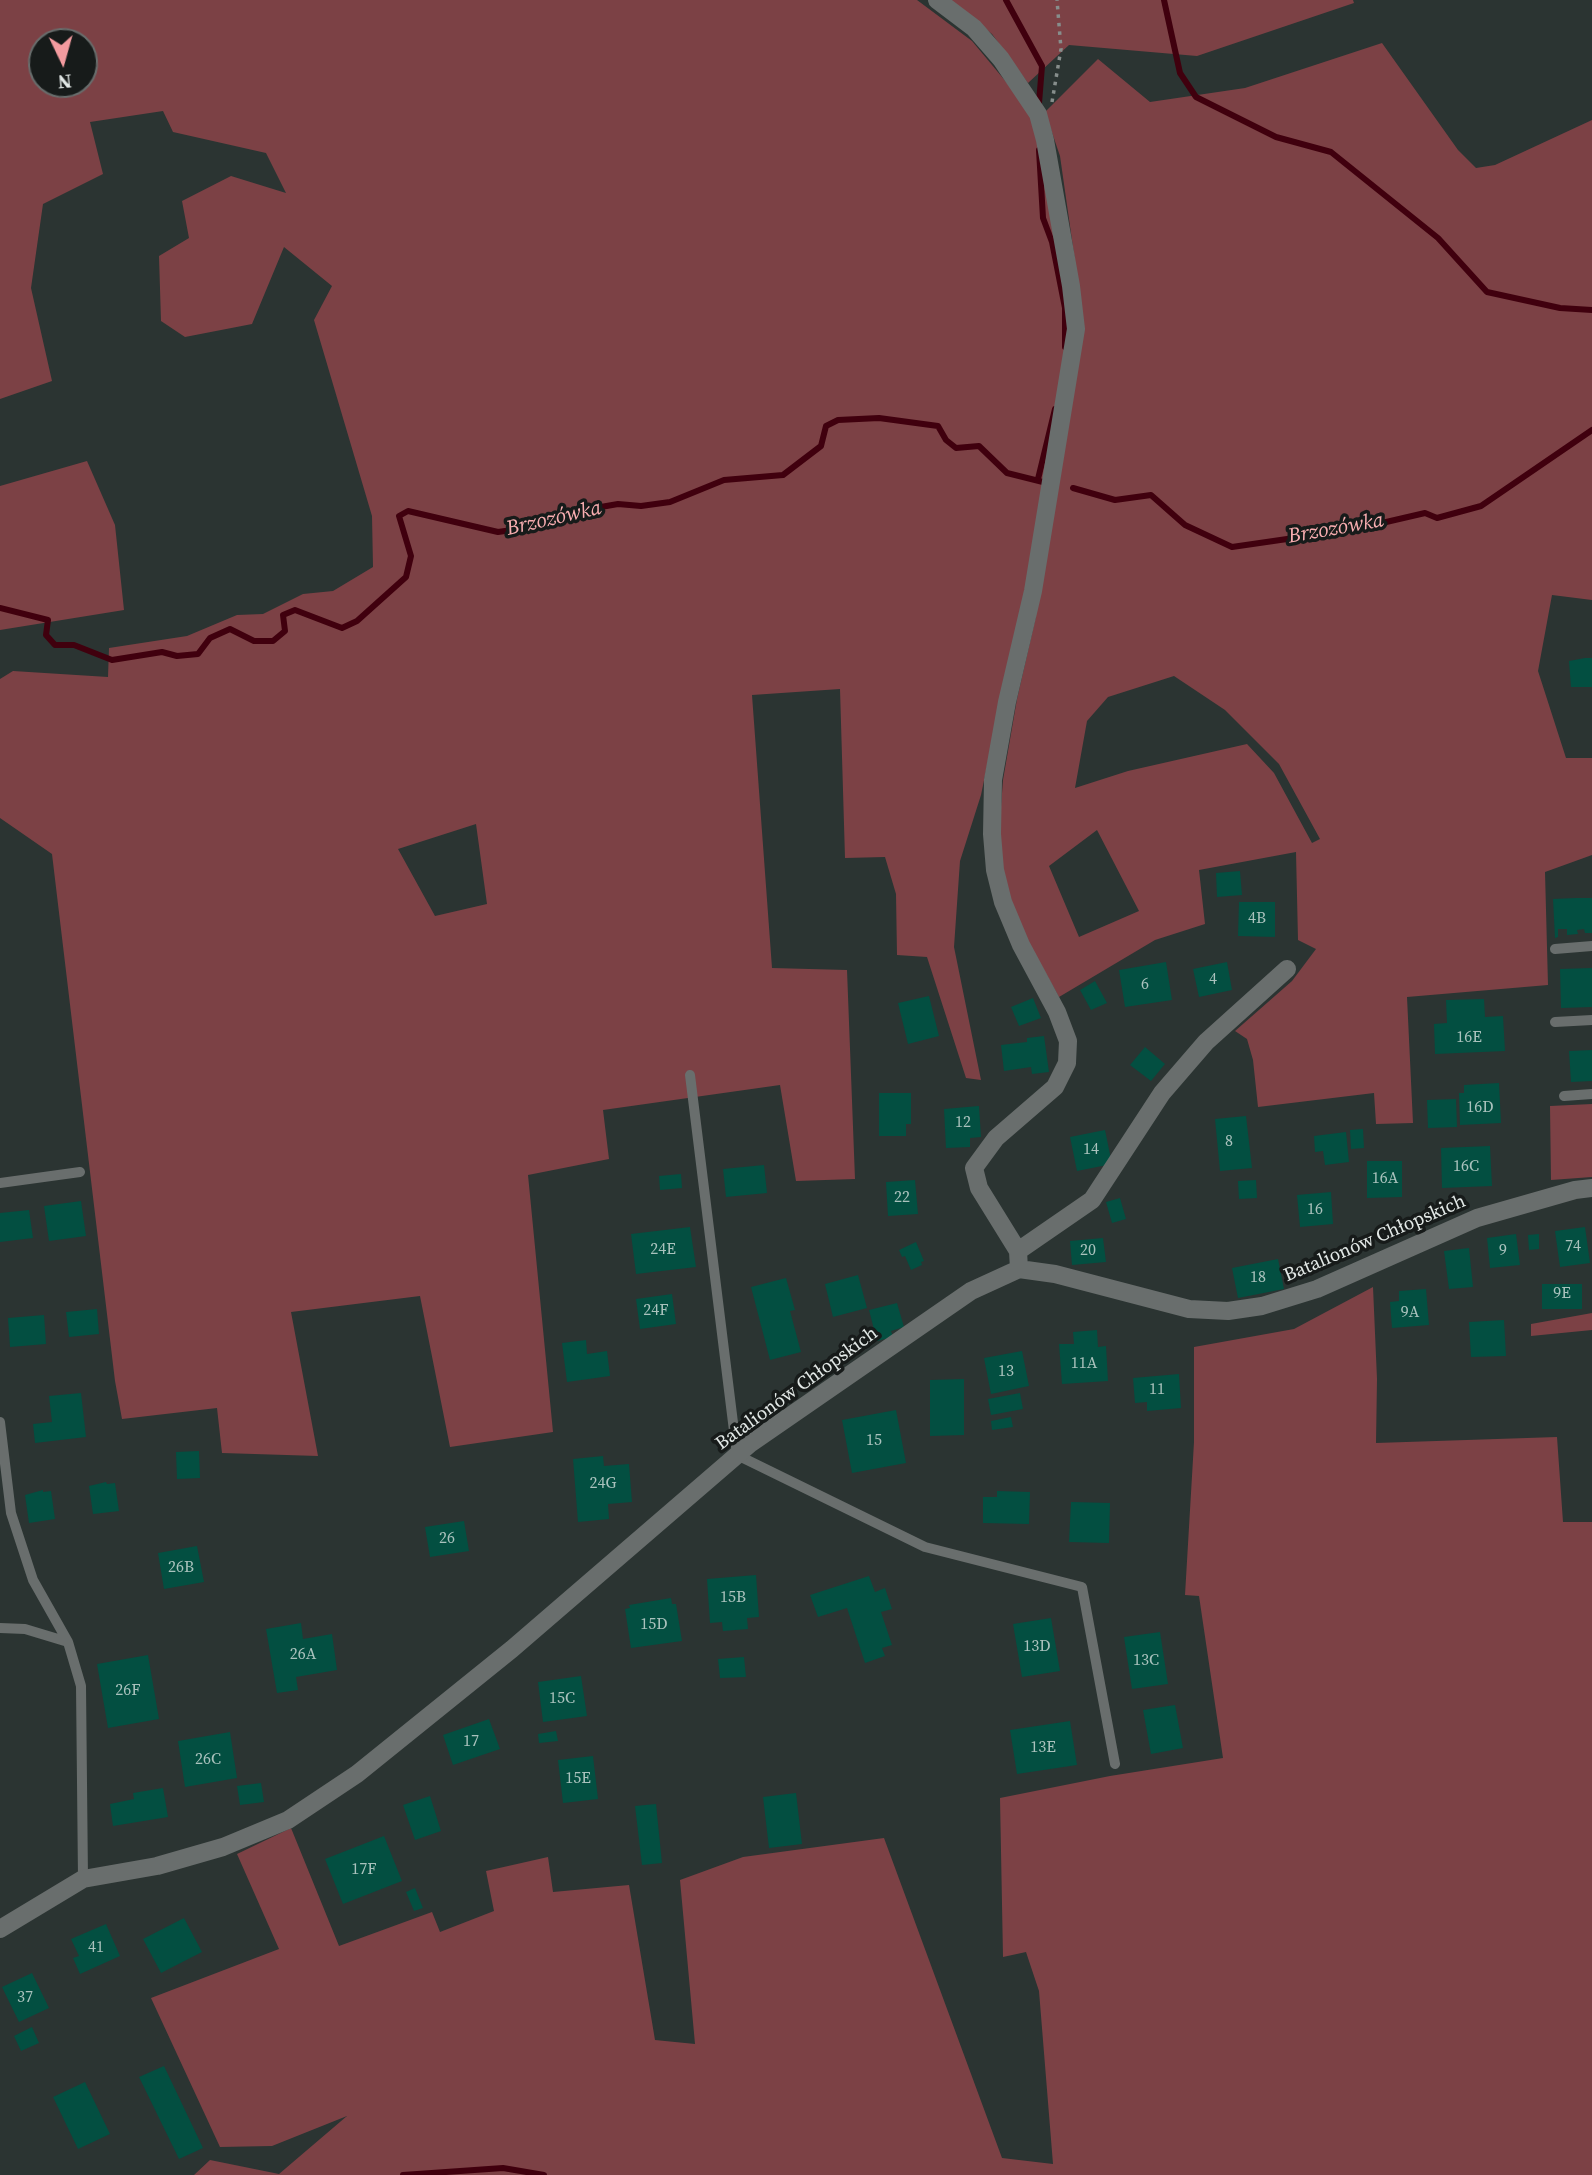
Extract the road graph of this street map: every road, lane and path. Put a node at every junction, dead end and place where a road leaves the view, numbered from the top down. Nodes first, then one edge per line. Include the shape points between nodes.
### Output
1 (937, 0) edge
2 (1057, 0) edge
3 (1045, 140) junction
4 (1592, 946) edge
5 (1555, 949) dead end
6 (1287, 969) dead end
7 (1592, 1020) edge
8 (1555, 1022) dead end
9 (690, 1075) dead end
10 (1592, 1094) edge
11 (1564, 1096) dead end
12 (80, 1172) dead end
13 (0, 1183) edge
14 (1592, 1188) edge
15 (1019, 1260) junction
16 (0, 1422) edge
17 (737, 1455) junction
18 (0, 1629) edge
19 (68, 1642) junction
20 (1115, 1764) dead end
21 (83, 1880) junction
22 (0, 1929) edge

1 - 3 street via 974,28 1001,59 1038,114
2 - 3 path via 1061,49
3 - 15 street via 1076,329 1033,592 993,780 992,834 1003,902 1057,1012 1068,1041 1068,1063 1055,1087 996,1138 974,1168 979,1188
4 - 5 lane
6 - 15 street via 1206,1042 1162,1093 1092,1200
7 - 8 lane
9 - 17 lane
10 - 11 lane
12 - 13 lane
14 - 15 street, Batalionów Chłopskich via 1478,1218 1317,1289 1228,1311 1189,1309 1055,1275
15 - 17 street, Batalionów Chłopskich
16 - 19 lane via 11,1513 33,1580
17 - 20 lane via 925,1547 1082,1587
17 - 21 street, Batalionów Chłopskich via 502,1658 357,1774 288,1820 223,1847
18 - 19 lane via 25,1629
19 - 21 lane via 81,1686
21 - 22 street, Batalionów Chłopskich

